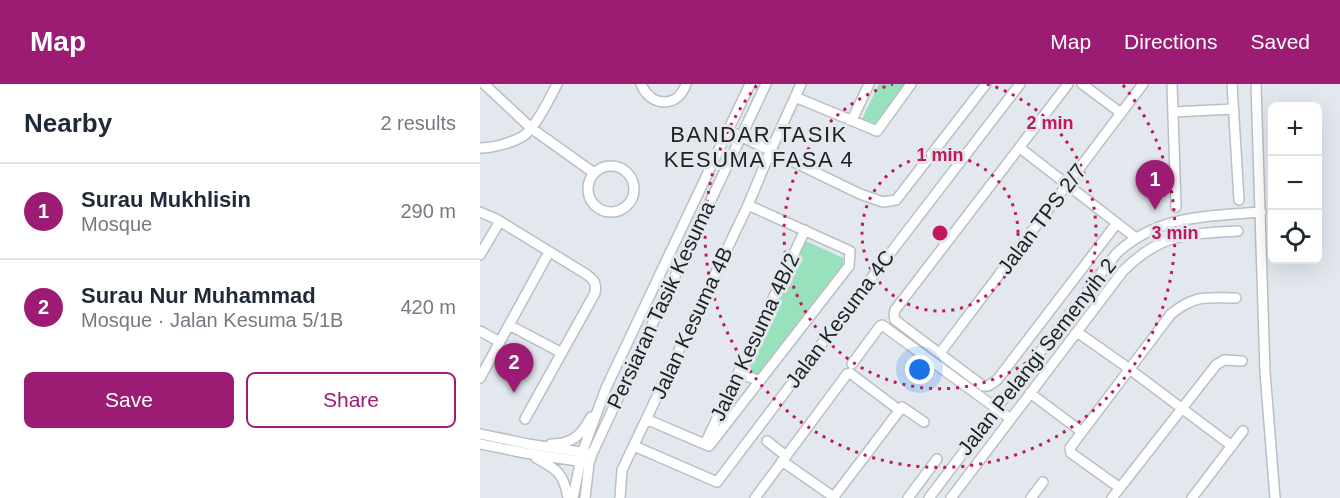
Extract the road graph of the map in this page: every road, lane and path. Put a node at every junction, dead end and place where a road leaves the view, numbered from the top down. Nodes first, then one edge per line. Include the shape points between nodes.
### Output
1 (484, 84) edge
2 (557, 84) edge
3 (641, 84) edge
4 (686, 84) edge
5 (750, 84) edge
6 (766, 84) edge
7 (801, 84) edge
8 (869, 84) edge
9 (911, 84) edge
10 (986, 84) edge
11 (1020, 84) edge
12 (1068, 84) edge
13 (1082, 84) edge
14 (1143, 84) edge
15 (1172, 84) edge
16 (1232, 84) edge
17 (1256, 84) edge
18 (795, 97) junction
19 (1233, 110) junction
20 (1173, 112) junction
21 (1121, 113) junction
22 (852, 120) junction
23 (531, 128) junction
24 (729, 131) junction
25 (741, 137) junction
26 (480, 148) edge
27 (1020, 148) junction
28 (771, 150) junction
29 (594, 173) junction
30 (1067, 185) junction
31 (1239, 200) dead end
32 (748, 205) junction
33 (1176, 207) dead end
34 (480, 212) edge
35 (1261, 212) junction
36 (500, 221) junction
37 (1117, 223) junction
38 (804, 230) junction
39 (1238, 231) dead end
40 (1136, 238) junction
41 (549, 252) junction
42 (480, 255) edge
43 (1236, 298) dead end
44 (510, 325) junction
45 (480, 331) edge
46 (1077, 332) junction
47 (500, 342) junction
48 (561, 353) junction
49 (940, 353) junction
50 (1242, 361) dead end
51 (852, 364) dead end
52 (1130, 369) junction
53 (738, 372) junction
54 (480, 378) edge
55 (760, 381) junction
56 (606, 388) junction
57 (1030, 393) junction
58 (1182, 408) junction
59 (996, 409) junction
60 (899, 410) junction
61 (646, 418) junction
62 (525, 419) dead end
63 (1011, 419) junction
64 (924, 422) dead end
65 (1243, 431) dead end
66 (1082, 432) junction
67 (480, 434) edge
68 (767, 441) dead end
69 (480, 444) edge
70 (705, 444) junction
71 (634, 446) junction
72 (1232, 446) junction
73 (526, 449) junction
74 (586, 458) junction
75 (784, 458) junction
76 (937, 459) dead end
77 (1043, 482) dead end
78 (1120, 488) junction
79 (568, 498) edge
80 (573, 498) edge
81 (585, 498) edge
82 (620, 498) edge
83 (755, 498) edge
84 (834, 498) edge
85 (908, 498) edge
86 (929, 498) edge
87 (951, 498) edge
88 (1031, 498) edge
89 (1112, 498) edge
90 (1192, 498) edge
91 (1275, 498) edge

1 - 23 street
2 - 23 street
3 - 4 street via 650,98 665,102 679,96
5 - 24 street, Persiaran Tasik Kesuma
6 - 25 street, Persiaran Tasik Kesuma
7 - 18 street
8 - 22 street
9 - 22 street via 877,131
10 - 28 street via 896,200 883,202 860,194
11 - 71 street, Jalan Kesuma 4C via 717,482
12 - 27 street
13 - 21 street
14 - 21 street, Jalan TPS 2/7
15 - 20 street
16 - 19 street
17 - 35 street
18 - 22 street
18 - 28 street
19 - 20 street
19 - 31 street
20 - 33 street
21 - 30 street, Jalan TPS 2/7
23 - 26 street via 509,142
23 - 29 street
24 - 25 street
24 - 56 street, Persiaran Tasik Kesuma
25 - 28 street
25 - 74 street, Persiaran Tasik Kesuma
27 - 30 street
27 - 49 street via 894,315 895,320
28 - 32 street, Jalan Kesuma 4B
29 - 29 street via 608,165 624,168 634,181 630,204 617,212 596,207 588,186
30 - 37 street
30 - 49 street, Jalan TPS 2/7
32 - 38 street
32 - 61 street, Jalan Kesuma 4B
34 - 36 street
35 - 40 street, Jalan Pelangi Semenyih 2 via 1180,220
35 - 91 street via 1265,372
36 - 41 street
36 - 42 street
37 - 40 street
37 - 49 street via 997,380 983,386
38 - 53 street, Jalan Kesuma 4B/2
38 - 55 street via 850,251 849,266
39 - 46 street via 1192,233 1150,249 1122,271
40 - 59 street, Jalan Pelangi Semenyih 2 via 1116,254
41 - 44 street
41 - 48 street via 597,285
43 - 52 street via 1200,298 1184,303 1171,314
44 - 47 street
44 - 48 street
45 - 47 street
46 - 52 street
46 - 57 street
47 - 54 street
48 - 62 street
50 - 58 street via 1224,360 1216,365
51 - 59 street via 882,325
52 - 58 street
52 - 66 street
53 - 55 street
53 - 70 street, Jalan Kesuma 4B/2
55 - 70 street via 709,446
56 - 73 street via 579,435 561,444
56 - 74 street, Persiaran Tasik Kesuma
57 - 63 street
57 - 66 street
58 - 72 street
58 - 78 street
59 - 63 street
59 - 86 street, Jalan Pelangi Semenyih 2
60 - 64 street via 903,407
60 - 75 street via 847,374
60 - 84 street
61 - 70 street
61 - 71 street, Jalan Kesuma 4B
63 - 87 street
65 - 72 street
66 - 78 street via 1070,448 1071,453
67 - 73 street
68 - 75 street
69 - 73 street
71 - 82 street, Jalan Kesuma 4B via 622,471
72 - 90 street
73 - 74 street
73 - 79 street via 562,475
74 - 80 street, Persiaran Tasik Kesuma
74 - 81 street, Persiaran Tasik Kesuma
75 - 83 street
75 - 84 street
76 - 85 street
77 - 88 street
78 - 89 street

